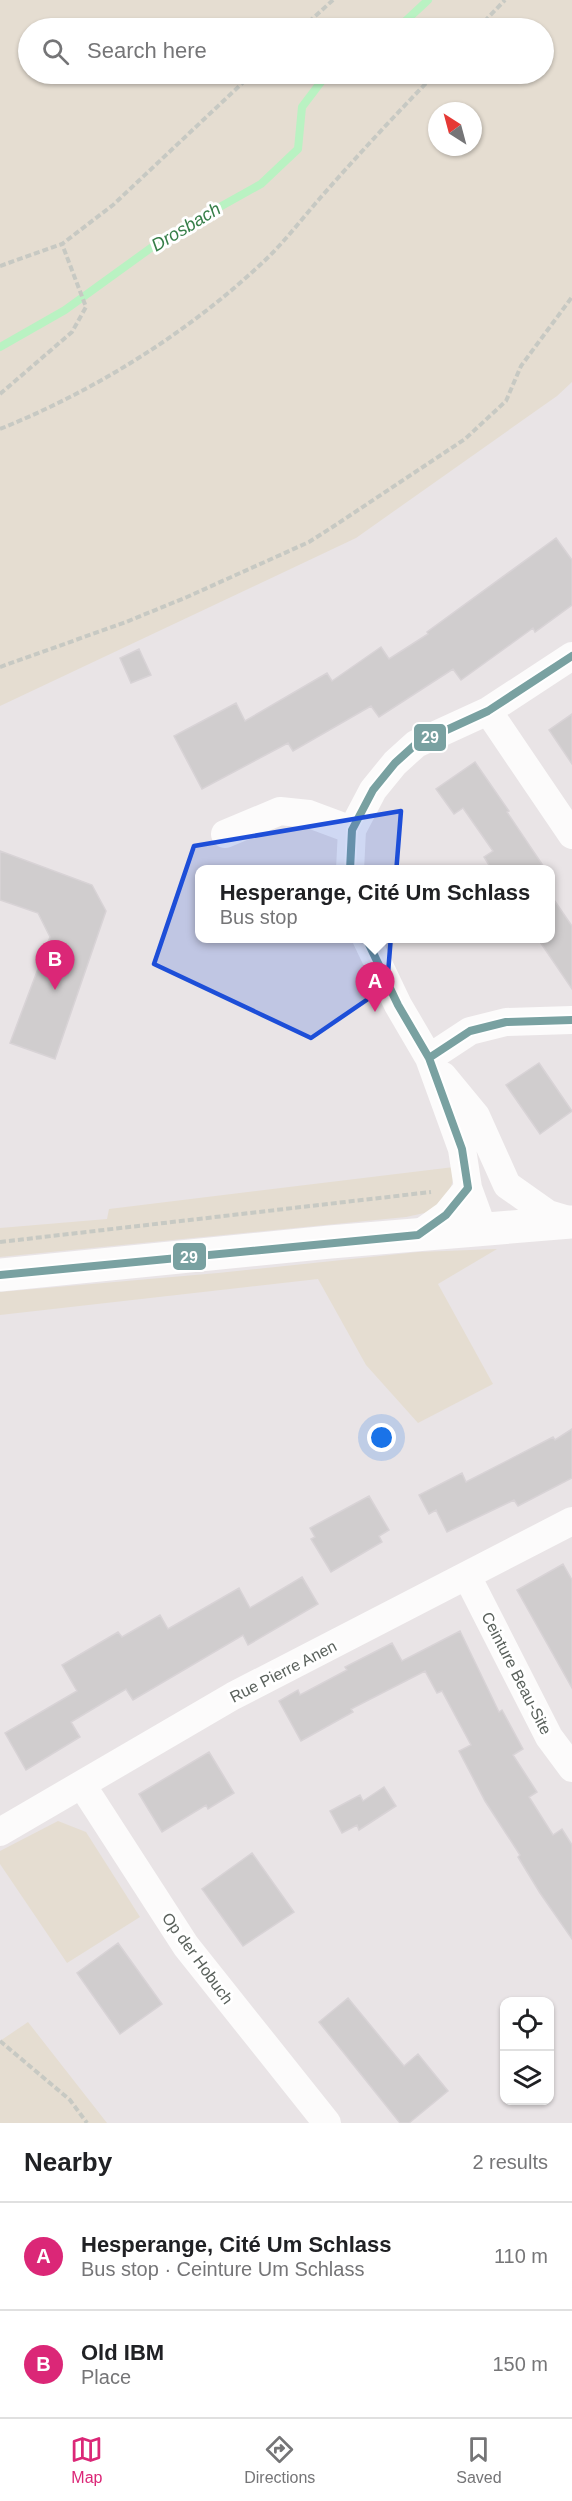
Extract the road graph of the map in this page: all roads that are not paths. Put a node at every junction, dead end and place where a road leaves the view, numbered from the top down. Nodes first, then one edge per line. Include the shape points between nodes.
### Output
1 (572, 656) edge
2 (488, 711) junction
3 (352, 830) junction
4 (225, 834) dead end
5 (572, 835) edge
6 (350, 865) edge
7 (368, 943) edge
8 (572, 1020) edge
9 (429, 1058) junction
10 (507, 1185) junction
11 (468, 1188) junction
12 (572, 1222) edge
13 (483, 1229) junction
14 (418, 1235) junction
15 (0, 1275) edge
16 (572, 1521) edge
17 (467, 1576) junction
18 (572, 1768) edge
19 (82, 1785) junction
20 (0, 1832) edge
21 (327, 2123) edge

1 - 2 street
2 - 3 street via 416,744 373,790
2 - 5 street
3 - 4 street via 309,814 280,810
3 - 6 street
7 - 9 street
8 - 9 street via 506,1022 470,1031
9 - 10 street via 476,1116
9 - 11 street via 462,1149
10 - 12 street via 548,1214
10 - 13 street
11 - 13 street
11 - 14 street via 446,1215
12 - 13 main road
13 - 14 main road
14 - 15 main road
16 - 17 street, Rue Pierre Anen
17 - 18 street, Ceinture Beau-Site via 549,1737
17 - 19 street, Rue Pierre Anen via 233,1696
19 - 20 street, Rue Pierre Anen
19 - 21 street, Op der Hobuch via 186,1946

